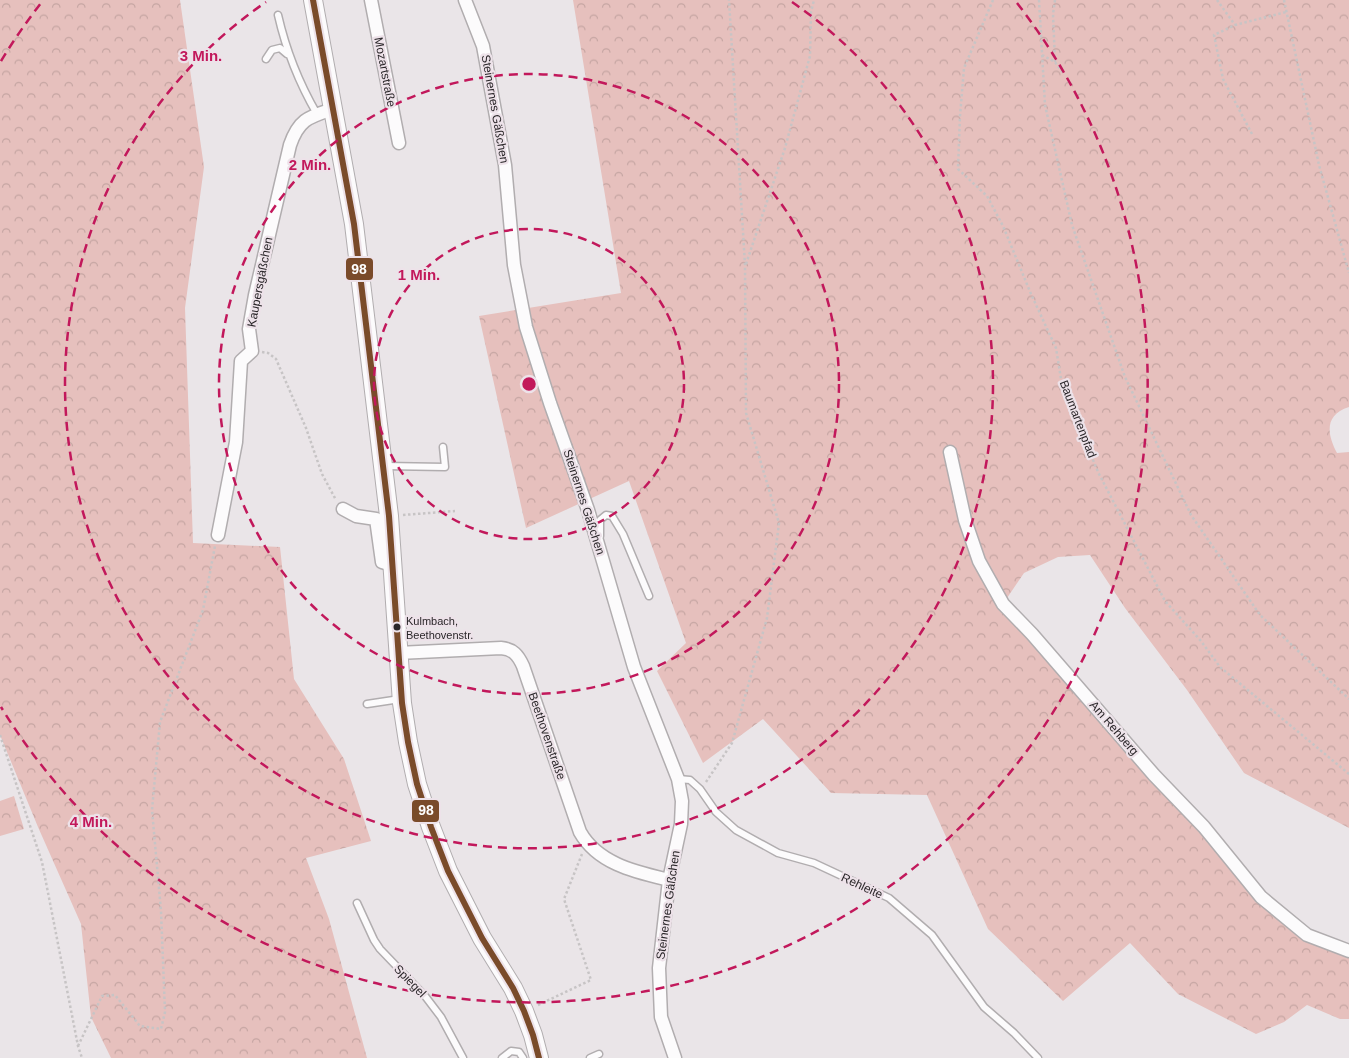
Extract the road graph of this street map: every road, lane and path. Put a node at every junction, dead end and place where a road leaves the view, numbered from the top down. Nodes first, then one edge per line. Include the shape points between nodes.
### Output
1 (313, 0) edge
2 (371, 0) edge
3 (465, 0) edge
4 (728, 0) edge
5 (814, 0) edge
6 (993, 0) edge
7 (1039, 0) edge
8 (1055, 0) edge
9 (1217, 0) edge
10 (1284, 0) edge
11 (1286, 12) junction
12 (278, 15) dead end
13 (1235, 25) junction
14 (1042, 55) junction
15 (266, 59) dead end
16 (291, 59) junction
17 (1055, 62) junction
18 (1064, 74) dead end
19 (325, 112) junction
20 (1252, 134) dead end
21 (399, 143) dead end
22 (745, 265) junction
23 (1349, 273) edge
24 (268, 353) dead end
25 (443, 447) dead end
26 (950, 452) dead end
27 (383, 466) junction
28 (342, 509) joint
29 (456, 511) dead end
30 (390, 516) junction
31 (218, 535) joint
32 (599, 547) junction
33 (392, 564) junction
34 (649, 596) dead end
35 (398, 653) junction
36 (401, 699) junction
37 (1349, 699) edge
38 (367, 704) dead end
39 (0, 735) edge
40 (1349, 774) edge
41 (678, 779) junction
42 (700, 790) junction
43 (586, 843) junction
44 (669, 880) junction
45 (357, 903) dead end
46 (1349, 951) edge
47 (524, 1011) junction
48 (78, 1046) junction
49 (599, 1054) dead end
50 (82, 1058) edge
51 (463, 1058) edge
52 (502, 1058) edge
53 (523, 1058) edge
54 (539, 1058) edge
55 (590, 1058) edge
56 (675, 1058) edge
57 (1038, 1058) edge

1 - 19 street
2 - 21 street, Mozartstraße
3 - 32 street, Steinernes Gäßchen via 485,55 505,166 514,265 526,326
4 - 22 path
5 - 22 path via 810,56 785,148
6 - 40 path, Baumartenpfad via 964,68 958,169 987,196 1003,226 1056,348 1062,385 1098,472 1165,601 1220,667
7 - 14 path
8 - 17 path
9 - 13 path
10 - 11 path
11 - 13 path
11 - 23 path via 1319,165
12 - 16 lane
13 - 20 path via 1214,35 1223,79
14 - 17 path
14 - 37 path via 1045,105 1072,225 1125,377 1191,514 1260,615
15 - 16 lane via 272,50 280,48
16 - 19 lane via 306,96
17 - 18 path
19 - 27 street via 354,224
19 - 31 street, Kaupersgäßchen via 309,116 294,133 259,276 249,329 252,351 241,360 236,442
22 - 42 path via 746,413 779,523 767,618 732,743
24 - 28 path via 276,358 322,474
25 - 27 lane via 446,467
26 - 46 street, Am Rehberg via 965,520 979,561 1003,604 1204,827 1260,897 1307,935
27 - 30 street
28 - 33 street via 356,516 376,519 382,562
29 - 30 path
30 - 33 street
31 - 48 path via 203,610 160,722 152,810 161,911 165,1012 161,1029 140,1026 115,995 102,996
32 - 34 lane via 600,520 606,515 612,516
32 - 41 street, Steinernes Gäßchen via 634,667
33 - 35 street
35 - 36 street
35 - 43 street, Beethovenstraße via 501,648 514,652 523,666
36 - 38 lane
36 - 47 street via 417,784 431,827 478,930
39 - 48 path via 42,862
41 - 42 lane, Rehleite via 690,780
41 - 44 street, Steinernes Gäßchen via 682,824
42 - 57 lane, Rehleite via 716,812 736,830 778,853 814,863 889,898 932,935 984,1008
43 - 44 street via 626,869
43 - 47 path via 564,899 591,980
44 - 56 street, Steinernes Gäßchen via 658,968 661,1016
45 - 51 lane, Spiegel via 377,944 426,996 441,1016
47 - 54 street
48 - 50 path
49 - 55 lane
52 - 53 lane via 511,1051 519,1052

